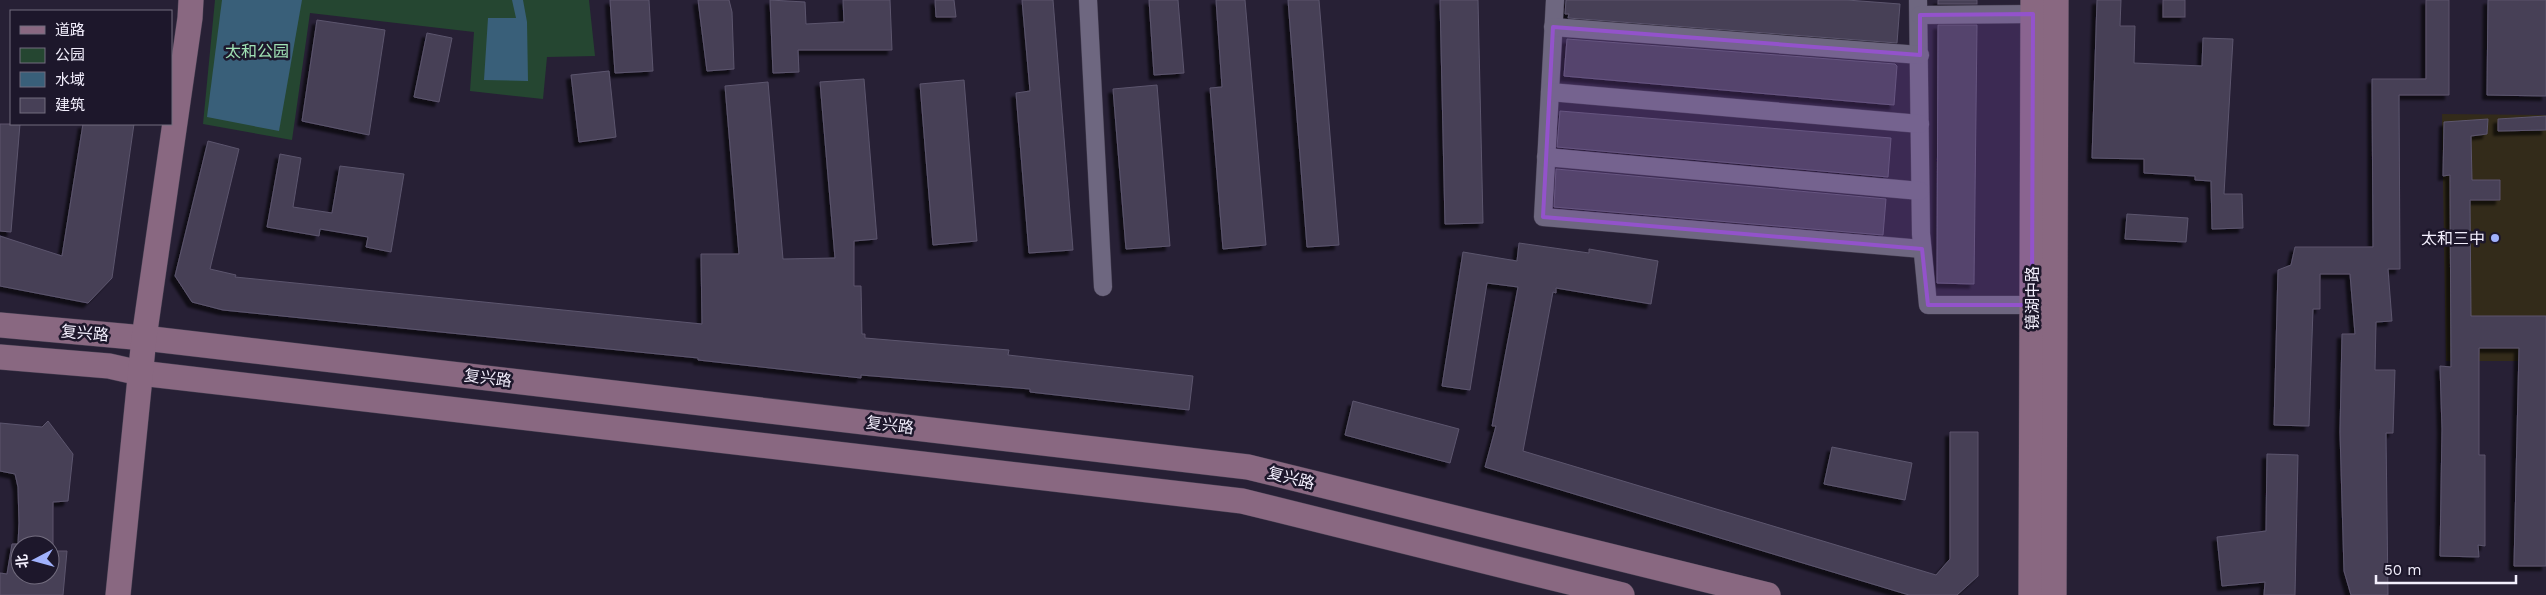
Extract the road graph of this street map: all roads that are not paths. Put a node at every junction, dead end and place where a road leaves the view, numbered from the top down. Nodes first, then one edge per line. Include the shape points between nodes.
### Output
1 (190, 0) edge
2 (1088, 0) edge
3 (1555, 0) edge
4 (2056, 0) edge
5 (1919, 7) edge
6 (2033, 7) edge
7 (1553, 27) junction
8 (1920, 55) junction
9 (1550, 92) junction
10 (1920, 124) junction
11 (1546, 157) junction
12 (1920, 191) junction
13 (1922, 249) junction
14 (1104, 287) dead end
15 (2032, 305) junction
16 (0, 325) edge
17 (144, 338) junction
18 (0, 357) edge
19 (140, 373) junction
20 (118, 595) edge
21 (1622, 595) edge
22 (1768, 595) edge
23 (2031, 595) edge
24 (2054, 595) edge

1 - 17 street
2 - 14 street
3 - 7 street
4 - 24 street, 镜湖中路
5 - 6 street
5 - 8 street
6 - 15 street, 镜湖中路
7 - 8 street
7 - 9 street
8 - 10 street
9 - 10 street
9 - 11 street
10 - 12 street
11 - 12 street
11 - 13 street via 1543,217
12 - 13 street
13 - 15 street via 1928,304
15 - 23 street, 镜湖中路
16 - 17 street, 复兴路
17 - 19 street
17 - 22 street, 复兴路 via 1248,467
18 - 19 street, 复兴路 via 109,366
19 - 20 street
19 - 21 street, 复兴路 via 1242,501

